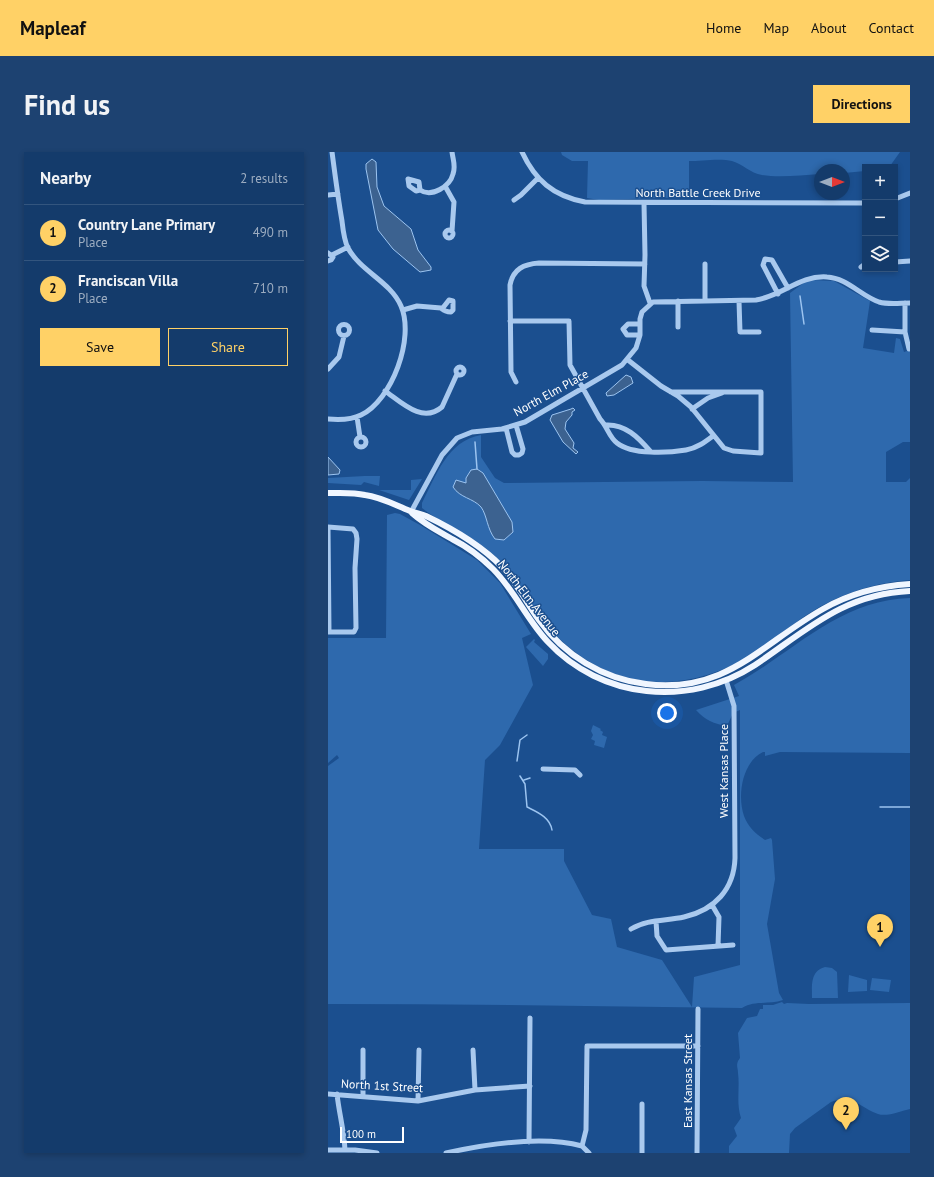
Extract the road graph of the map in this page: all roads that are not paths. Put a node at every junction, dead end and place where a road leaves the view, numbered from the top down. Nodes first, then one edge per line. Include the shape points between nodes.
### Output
1 (332, 152) edge
2 (452, 152) edge
3 (522, 152) edge
4 (538, 178) junction
5 (445, 186) junction
6 (420, 190) dead end
7 (910, 193) edge
8 (338, 194) junction
9 (328, 195) edge
10 (898, 198) edge
11 (514, 200) dead end
12 (644, 204) junction
13 (862, 204) edge
14 (452, 231) dead end
15 (348, 247) junction
16 (330, 254) edge
17 (328, 261) edge
18 (898, 262) edge
19 (910, 262) edge
20 (645, 264) junction
21 (706, 264) dead end
22 (788, 288) junction
23 (778, 294) junction
24 (678, 301) junction
25 (705, 301) junction
26 (739, 301) junction
27 (650, 303) junction
28 (908, 303) edge
29 (442, 309) dead end
30 (403, 310) junction
31 (510, 321) junction
32 (640, 324) junction
33 (678, 326) dead end
34 (872, 330) dead end
35 (759, 332) dead end
36 (905, 332) junction
37 (640, 335) junction
38 (344, 336) dead end
39 (908, 349) dead end
40 (628, 360) junction
41 (328, 370) edge
42 (457, 374) dead end
43 (516, 382) dead end
44 (583, 389) junction
45 (385, 391) junction
46 (671, 392) junction
47 (726, 392) junction
48 (692, 409) junction
49 (357, 417) junction
50 (328, 420) edge
51 (516, 425) junction
52 (606, 425) junction
53 (506, 428) junction
54 (714, 436) junction
55 (360, 437) dead end
56 (650, 451) junction
57 (328, 493) edge
58 (411, 512) junction
59 (328, 527) edge
60 (910, 584) edge
61 (910, 591) edge
62 (328, 632) edge
63 (565, 649) junction
64 (560, 654) junction
65 (723, 674) junction
66 (726, 680) junction
67 (633, 682) junction
68 (631, 689) junction
69 (543, 769) dead end
70 (580, 776) dead end
71 (712, 905) junction
72 (656, 921) junction
73 (630, 929) dead end
74 (733, 945) dead end
75 (718, 946) junction
76 (698, 1009) dead end
77 (530, 1018) dead end
78 (698, 1046) junction
79 (363, 1050) dead end
80 (419, 1050) dead end
81 (473, 1050) dead end
82 (530, 1086) junction
83 (475, 1090) junction
84 (328, 1094) edge
85 (337, 1094) junction
86 (363, 1095) junction
87 (418, 1101) junction
88 (642, 1104) dead end
89 (529, 1142) junction
90 (582, 1146) junction
91 (328, 1150) edge
92 (345, 1150) junction
93 (377, 1153) edge
94 (446, 1153) edge
95 (589, 1153) edge
96 (642, 1153) edge
97 (698, 1153) edge

1 - 8 street
2 - 5 street via 455,167 453,176
3 - 4 street
4 - 11 street
4 - 12 street, North Battle Creek Drive via 561,195 581,201
5 - 6 street via 433,192 425,193
5 - 14 street via 454,202
7 - 10 street
8 - 9 street
8 - 15 street
12 - 13 street, North Battle Creek Drive
12 - 20 street
15 - 16 street
15 - 30 street via 358,262 392,291
16 - 17 street via 332,260
18 - 19 street
20 - 27 street via 644,286
20 - 31 street via 526,265 518,270 511,282
21 - 25 street
22 - 23 street
22 - 23 street via 772,260 766,259 763,265
22 - 28 street via 808,278 830,277 881,302
23 - 26 street via 761,300
24 - 25 street
24 - 27 street
24 - 33 street
25 - 26 street
26 - 35 street via 740,332
27 - 32 street, North Elm Place via 642,312
28 - 36 street
29 - 30 street via 424,305
30 - 45 street via 406,325 404,345
31 - 43 street via 511,372
31 - 44 street via 569,321 570,365
32 - 37 street, North Elm Place
32 - 37 street via 628,324 623,329 627,334
34 - 36 street
36 - 39 street
37 - 40 street, North Elm Place via 636,348
38 - 41 street via 339,357
40 - 44 street, North Elm Place
40 - 46 street
42 - 45 street via 442,407 426,414 413,410
44 - 51 street, North Elm Place
44 - 52 street
45 - 49 street via 379,402
46 - 47 street
46 - 48 street
47 - 48 street via 708,398
47 - 54 street via 761,392 761,453 729,450 720,445
48 - 54 street
49 - 50 street
49 - 55 street
51 - 53 street, North Elm Place
51 - 53 street via 523,449 519,455 512,452
52 - 56 street via 623,427 638,437
52 - 56 street via 613,438 626,449
53 - 58 street, North Elm Place via 472,432 453,442 442,456
54 - 56 street via 698,447 687,450
57 - 58 main road via 365,494
58 - 63 main road, North Elm Avenue via 424,515 461,535 493,559 511,578 548,632
58 - 64 main road, North Elm Avenue via 421,522 485,561 511,590 541,634
59 - 62 street
59 - 62 street via 349,528 356,533 356,628 354,632
60 - 65 main road, North Elm Avenue via 874,589 836,602 814,614 746,662
61 - 66 main road, North Elm Avenue via 881,595 843,606 752,666
63 - 64 main road
63 - 67 main road, North Elm Avenue via 596,669
64 - 68 main road, North Elm Avenue via 598,678
65 - 66 main road
65 - 67 main road, North Elm Avenue via 681,684 656,685
66 - 68 main road, North Elm Avenue via 702,688 675,692
66 - 71 street, West Kansas Place via 734,706 734,863 733,876
67 - 68 main road
69 - 70 street via 575,770
71 - 72 street via 684,917
71 - 75 street via 719,917
72 - 73 street via 640,923
72 - 75 street via 657,936 666,950
74 - 75 street
76 - 78 street, East Kansas Street
77 - 82 street
78 - 90 street via 586,1046 586,1130
78 - 97 street, East Kansas Street
79 - 86 street
80 - 87 street
81 - 83 street
82 - 83 street, North 1st Street
82 - 89 street
83 - 87 street, North 1st Street
84 - 85 street, North 1st Street
85 - 86 street, North 1st Street
85 - 92 street
86 - 87 street, North 1st Street
88 - 96 street
89 - 90 street via 568,1142
89 - 94 street via 484,1145
90 - 95 street
91 - 92 street
92 - 93 street

